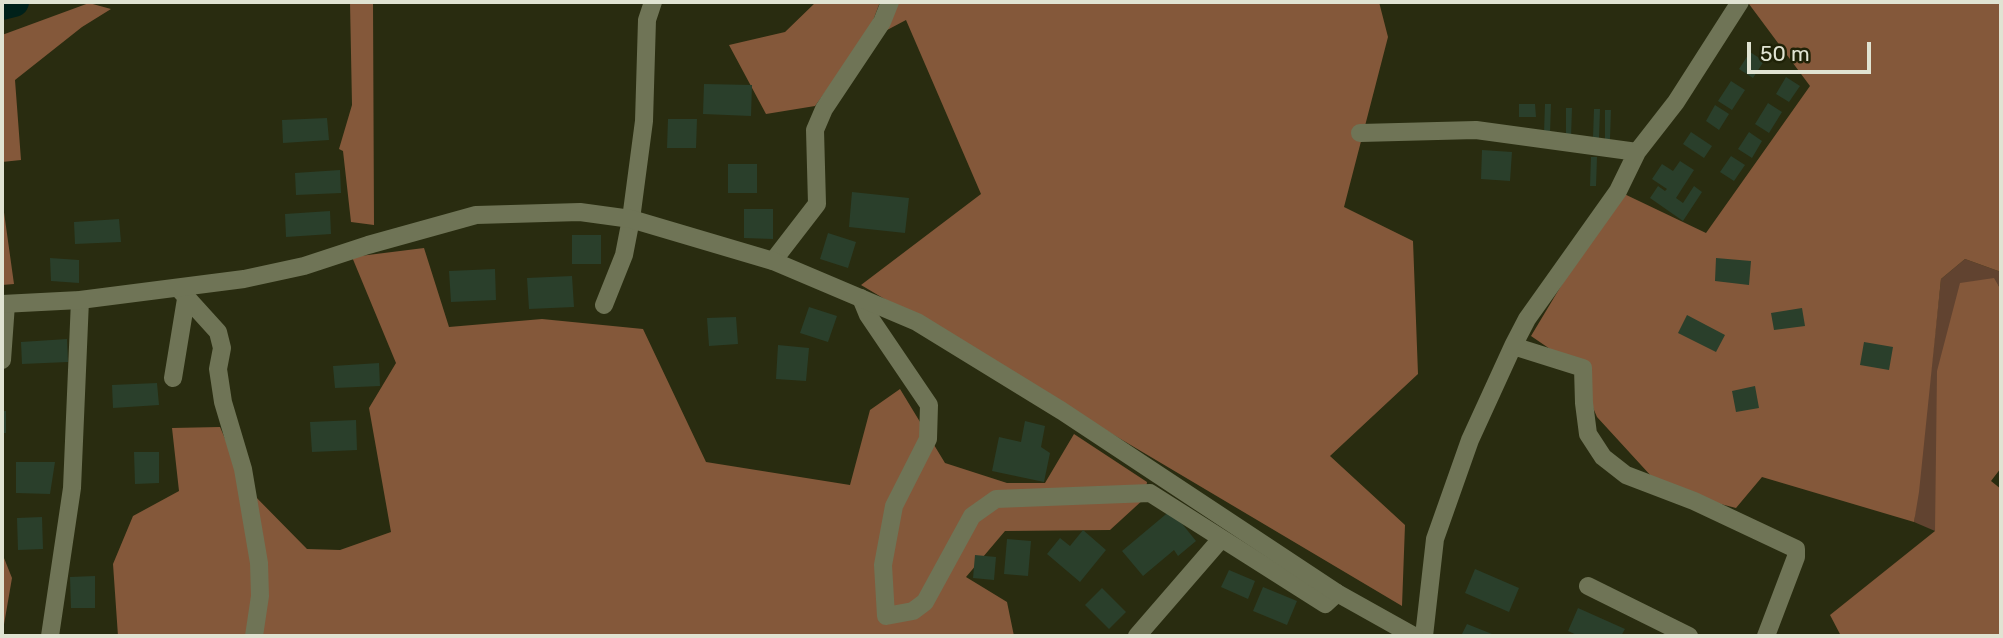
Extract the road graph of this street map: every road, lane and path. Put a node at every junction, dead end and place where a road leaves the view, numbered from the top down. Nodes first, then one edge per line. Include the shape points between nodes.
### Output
1 (653, 2) edge
2 (890, 2) edge
3 (1740, 2) edge
4 (1360, 133) dead end
5 (1637, 152) junction
6 (631, 219) junction
7 (773, 261) junction
8 (183, 294) junction
9 (861, 298) junction
10 (80, 300) junction
11 (4, 304) edge
12 (604, 305) dead end
13 (1513, 346) junction
14 (2, 360) edge
15 (173, 378) dead end
16 (1221, 540) junction
17 (1588, 586) dead end
18 (1337, 593) junction
19 (50, 636) edge
20 (254, 636) edge
21 (1137, 636) edge
22 (1415, 636) edge
23 (1424, 636) edge
24 (1689, 636) edge
25 (1766, 636) edge

1 - 6 street via 647,20 644,121
2 - 7 street via 815,130 817,204
3 - 5 street via 1676,102
4 - 5 street via 1476,130
5 - 13 street via 1618,191 1527,319
6 - 7 street
6 - 8 street via 580,212 476,215 304,266
6 - 12 street via 624,255
7 - 9 street
8 - 10 street
8 - 15 street
8 - 20 street via 218,332 222,348 218,369 223,402 243,469 259,563
9 - 16 street via 929,405 928,439 894,506 883,565 887,616 913,611 925,602 972,516 996,499 1150,493
9 - 18 street via 918,322 1051,404
10 - 11 street
10 - 19 street via 72,488
11 - 14 street
13 - 23 street via 1470,440 1435,540
13 - 25 street via 1583,369 1588,434 1603,457 1626,475 1796,549
16 - 18 street via 1325,604
16 - 21 street
17 - 24 street
18 - 22 street

